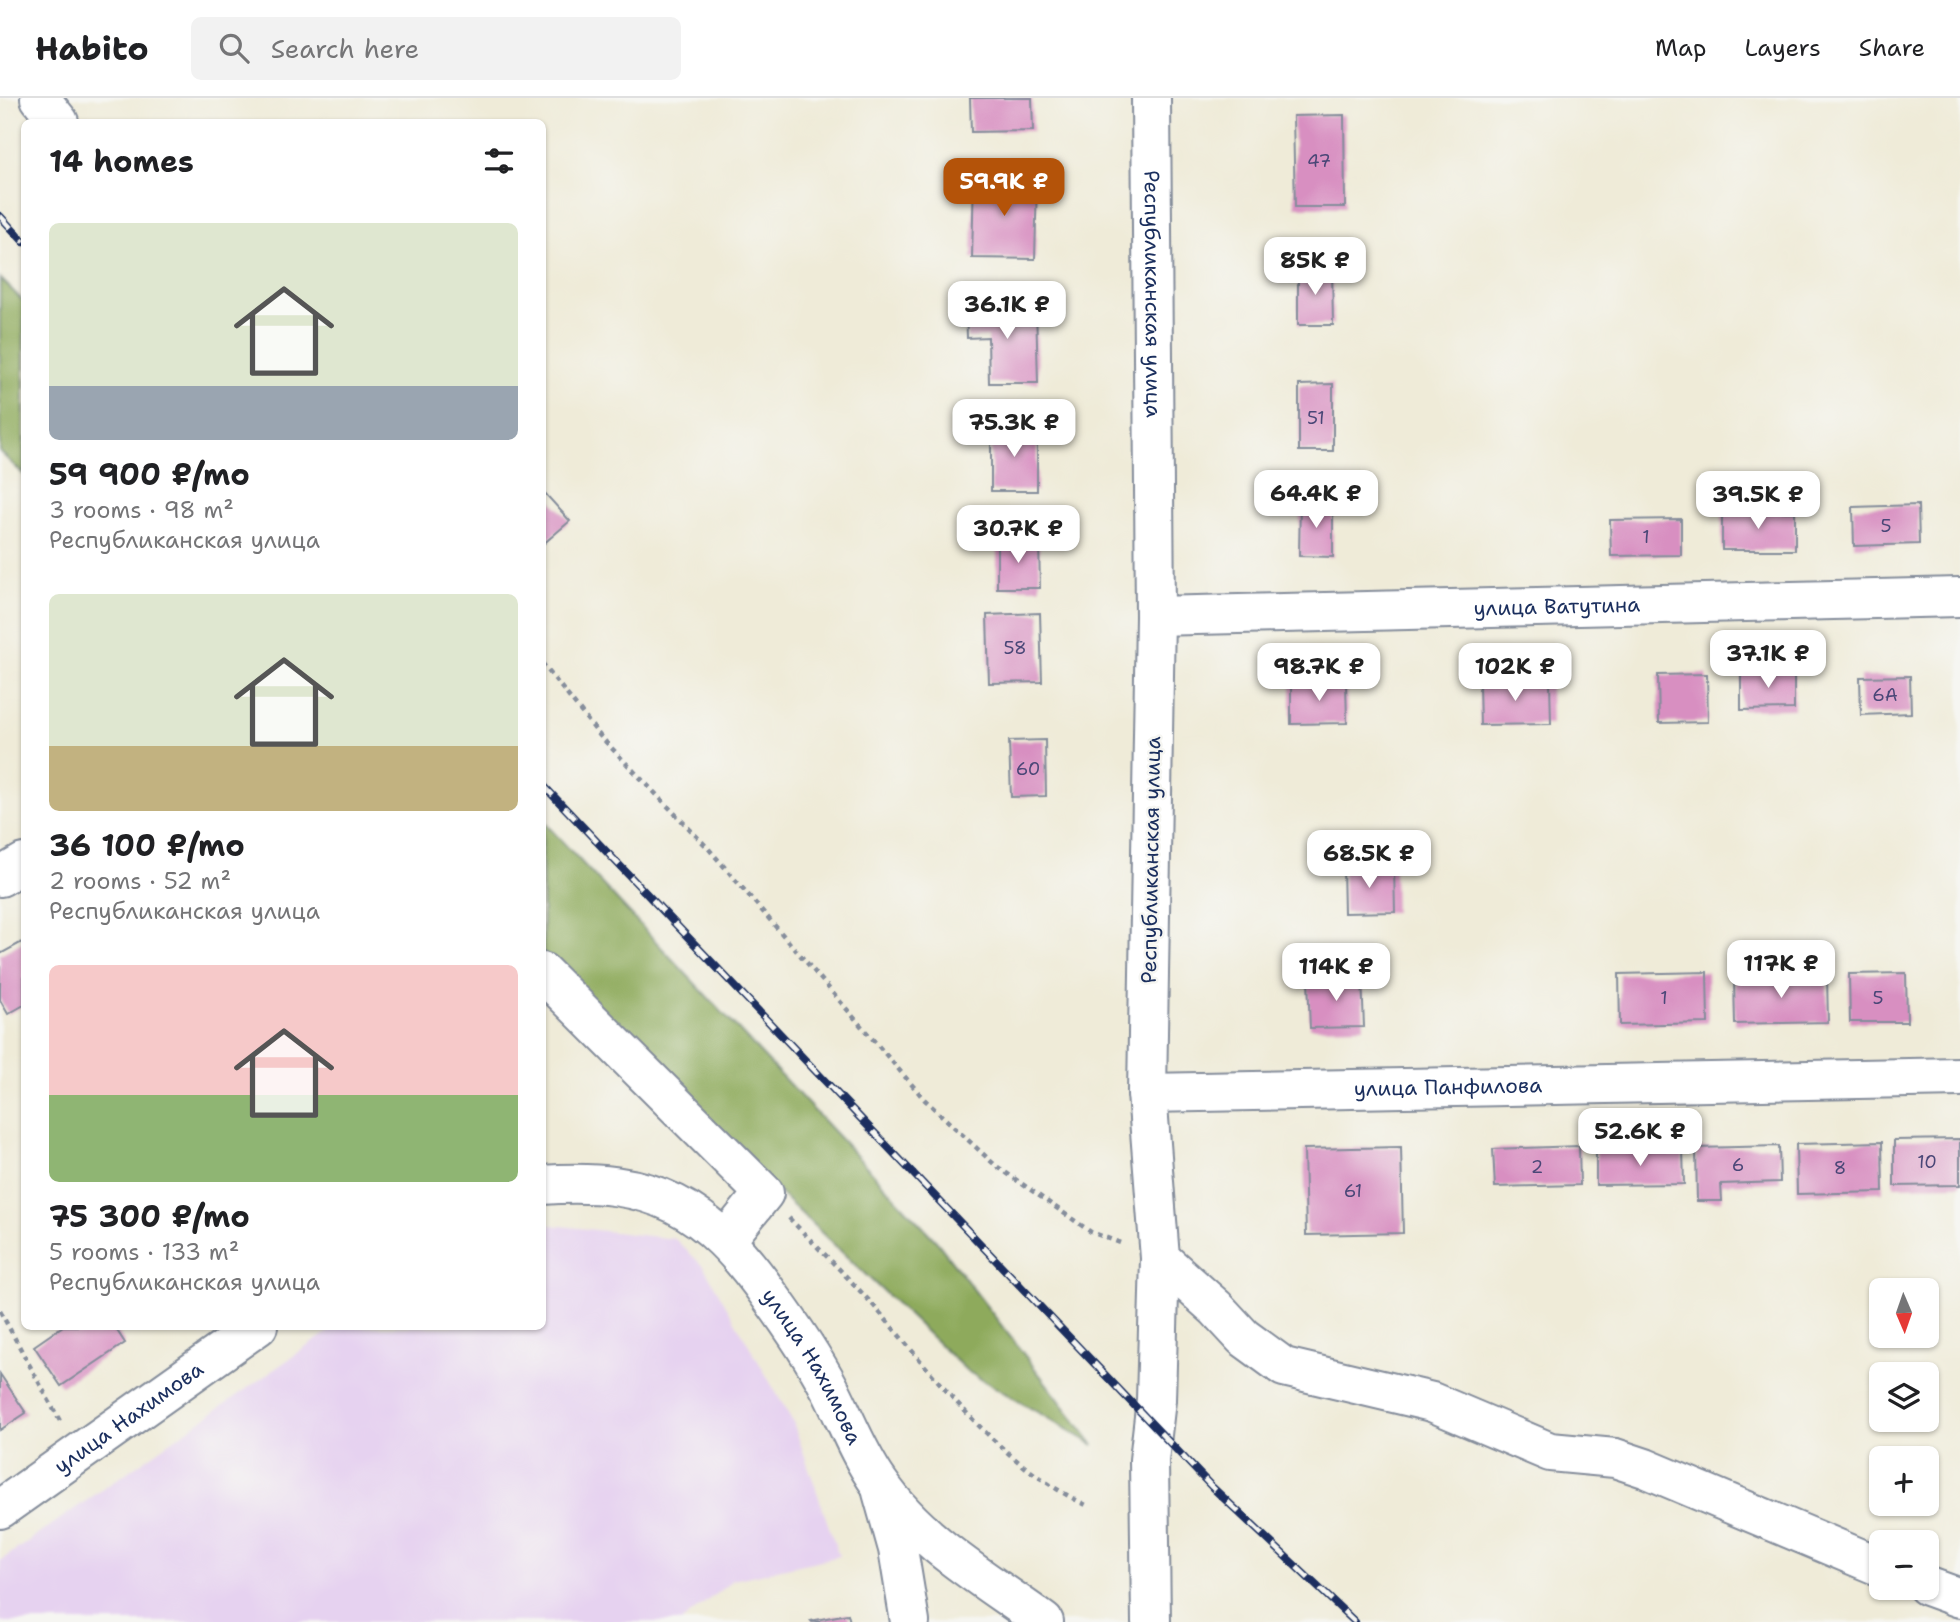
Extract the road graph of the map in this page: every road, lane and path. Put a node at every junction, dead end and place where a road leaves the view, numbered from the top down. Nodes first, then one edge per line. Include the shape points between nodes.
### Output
1 (40, 98) edge
2 (1151, 98) edge
3 (58, 119) edge
4 (1960, 597) edge
5 (1155, 616) junction
6 (546, 668) edge
7 (21, 865) edge
8 (0, 877) edge
9 (546, 976) edge
10 (1960, 1077) edge
11 (1147, 1093) junction
12 (546, 1185) edge
13 (764, 1192) junction
14 (727, 1239) junction
15 (1160, 1258) junction
16 (0, 1311) edge
17 (252, 1330) edge
18 (78, 1454) junction
19 (879, 1484) junction
20 (1086, 1506) dead end
21 (0, 1509) edge
22 (1869, 1562) edge
23 (1939, 1591) edge
24 (1960, 1598) edge
25 (909, 1622) edge
26 (1044, 1622) edge
27 (1151, 1622) edge

1 - 3 street
2 - 5 street, Республиканская улица
4 - 5 street, улица Ватутина
5 - 11 street, Республиканская улица
6 - 15 path via 600,736 708,848 925,1100 995,1165 1091,1231
7 - 8 street
9 - 13 street
10 - 11 street, улица Панфилова
11 - 15 street, Республиканская улица
12 - 14 street, улица Нахимова via 607,1185 655,1195 695,1213
13 - 14 street
13 - 20 path via 873,1305 976,1427
14 - 19 street, улица Нахимова via 796,1332
15 - 22 street via 1243,1337 1283,1367 1432,1402 1550,1452 1615,1458 1646,1468
15 - 27 street, Республиканская улица via 1156,1400 1149,1460
16 - 18 path
17 - 18 street, улица Нахимова
18 - 21 street, улица Нахимова
19 - 25 street via 893,1528
19 - 26 street, улица Нахимова via 935,1543
23 - 24 street

